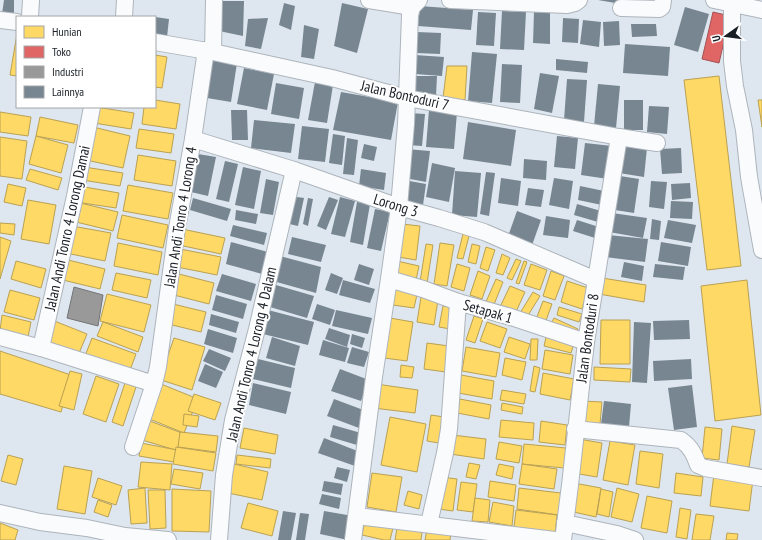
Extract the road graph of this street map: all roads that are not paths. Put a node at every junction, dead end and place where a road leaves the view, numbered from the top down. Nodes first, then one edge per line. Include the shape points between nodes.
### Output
1 (31, 0) edge
2 (125, 0) edge
3 (214, 0) edge
4 (370, 0) edge
5 (450, 0) edge
6 (579, 0) edge
7 (663, 0) edge
8 (714, 0) edge
9 (416, 3) edge
10 (732, 4) junction
11 (620, 8) dead end
12 (762, 10) edge
13 (30, 16) edge
14 (124, 16) edge
15 (0, 21) edge
16 (16, 22) edge
17 (156, 42) edge
18 (209, 51) junction
19 (407, 98) junction
20 (92, 108) edge
21 (619, 137) junction
22 (193, 139) junction
23 (657, 143) dead end
24 (294, 170) junction
25 (756, 176) edge
26 (399, 207) junction
27 (762, 250) edge
28 (389, 280) junction
29 (596, 280) junction
30 (458, 302) junction
31 (0, 337) edge
32 (586, 342) junction
33 (41, 348) junction
34 (146, 382) junction
35 (575, 429) junction
36 (133, 447) dead end
37 (762, 478) edge
38 (0, 513) edge
39 (357, 516) junction
40 (565, 523) junction
41 (429, 524) junction
42 (168, 540) edge
43 (219, 540) edge
44 (354, 540) edge
45 (555, 540) edge
46 (563, 540) edge
47 (636, 540) edge

1 - 13 street
2 - 14 street
3 - 18 street, Jalan Andi Tonro 4 Lorong 4
4 - 9 street
5 - 6 street via 567,5 575,4
7 - 11 street via 659,9
8 - 10 street
9 - 19 street via 410,15
10 - 12 street
10 - 25 street via 732,61 735,86
15 - 16 street
17 - 18 street, Jalan Bontoduri 7
18 - 19 street, Jalan Bontoduri 7 via 332,78
18 - 22 street, Jalan Andi Tonro 4 Lorong 4
19 - 21 street, Jalan Bontoduri 7
19 - 26 street
20 - 33 street, Jalan Andi Tonro 4 Lorong Damai
21 - 23 street, Jalan Bontoduri 7
21 - 29 street, Jalan Bontoduri 8
22 - 24 street, Lorong 3
22 - 34 street, Jalan Andi Tonro 4 Lorong 4 via 177,228 158,367
24 - 26 street, Lorong 3
24 - 43 street, Jalan Andi Tonro 4 Lorong 4 Dalam via 233,420 224,475
25 - 27 street
26 - 28 street
26 - 29 street, Lorong 3 via 484,232
28 - 30 street, Setapak 1
28 - 39 street
29 - 32 street, Jalan Bontoduri 8
30 - 32 street, Setapak 1
30 - 41 street via 449,429
31 - 33 street
32 - 35 street, Jalan Bontoduri 8
33 - 34 street
34 - 36 street, Jalan Andi Tonro 4 Lorong 4
35 - 37 street via 681,440 693,451 698,465
35 - 40 street, Jalan Bontoduri 8
38 - 42 street via 125,536
39 - 41 street
39 - 44 street
40 - 46 street, Jalan Bontoduri 8
40 - 47 street
41 - 45 street

